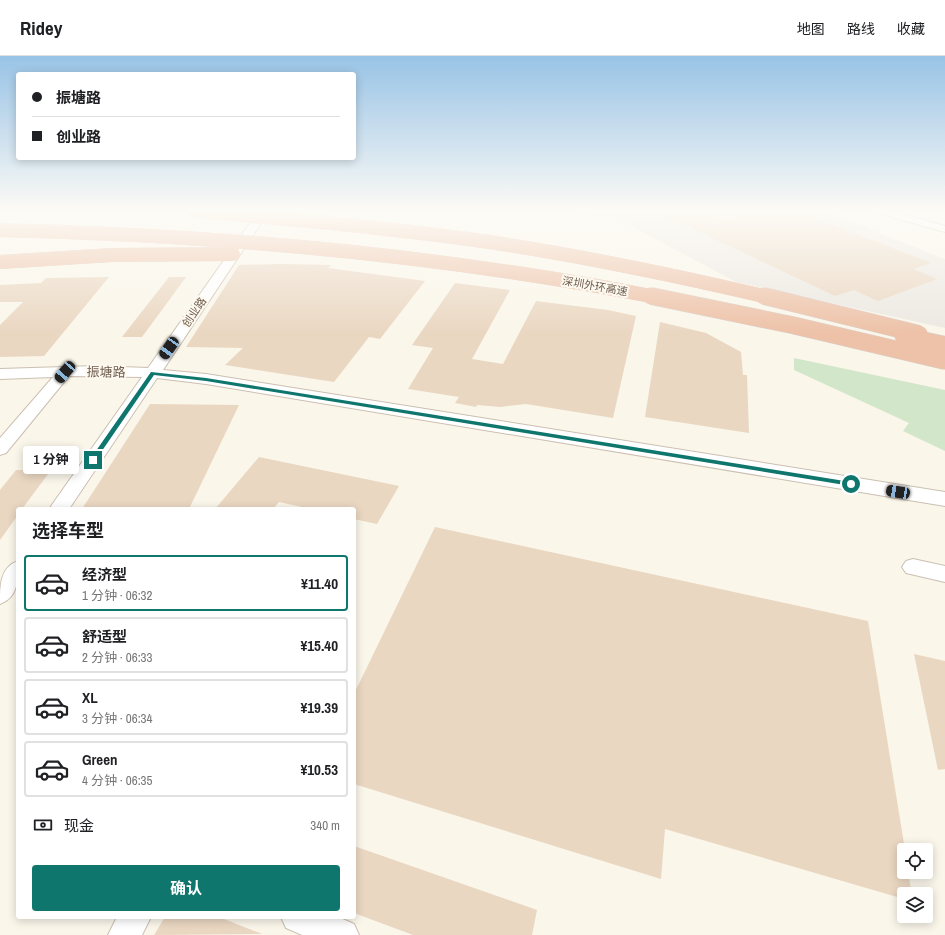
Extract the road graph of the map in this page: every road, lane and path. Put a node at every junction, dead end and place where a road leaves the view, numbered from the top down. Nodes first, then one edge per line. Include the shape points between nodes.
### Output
1 (237, 251) edge
2 (343, 251) edge
3 (448, 251) edge
4 (541, 251) edge
5 (0, 262) edge
6 (777, 322) junction
7 (945, 341) edge
8 (945, 345) edge
9 (945, 361) edge
10 (65, 372) junction
11 (153, 373) junction
12 (0, 374) edge
13 (0, 449) edge
14 (945, 499) edge
15 (60, 507) edge
16 (0, 566) edge
17 (913, 567) dead end
18 (16, 568) edge
19 (16, 571) edge
20 (945, 574) edge
21 (0, 595) edge
22 (134, 919) edge
23 (302, 919) edge
24 (124, 935) edge
25 (343, 935) edge

1 - 11 street, 创业路
2 - 6 highway, 深圳外环高速, bridge via 574,282
3 - 8 highway, 深圳外环高速, bridge via 701,293
4 - 7 highway, bridge via 727,288
5 - 6 highway, bridge via 185,253 336,259 500,278
6 - 9 highway, 深圳外环高速, bridge
10 - 11 street, 振塘路
10 - 12 street, 振塘路
10 - 13 street
11 - 14 street, 振塘路 via 206,379
11 - 15 street, 创业路
16 - 18 street
17 - 20 street
19 - 21 street
22 - 24 street
23 - 25 street

